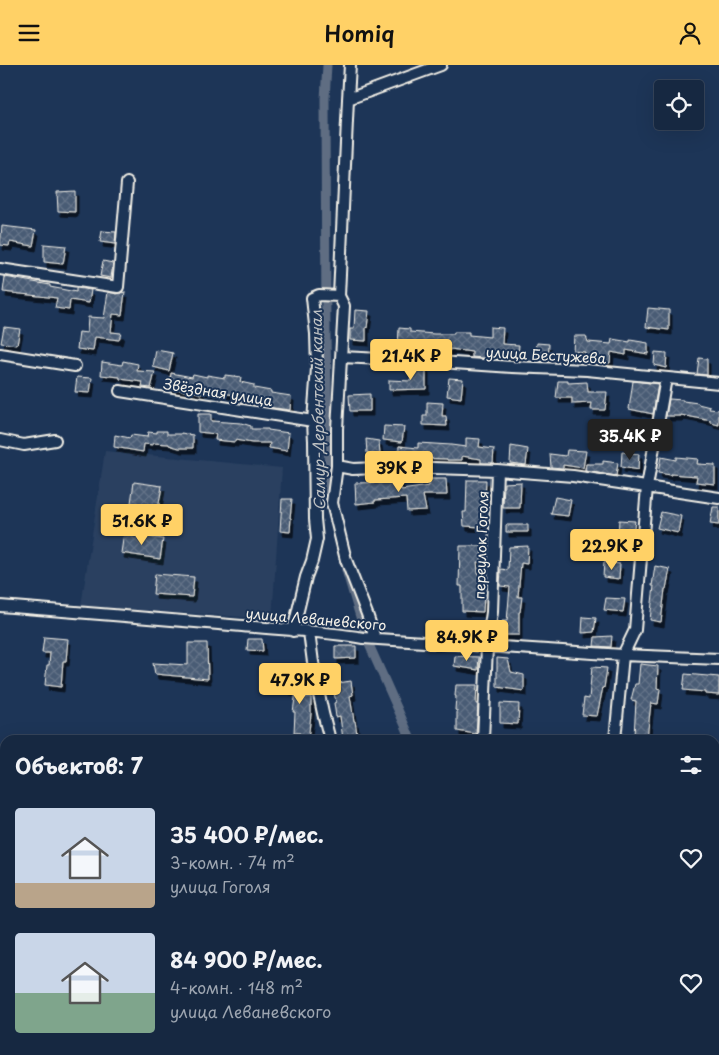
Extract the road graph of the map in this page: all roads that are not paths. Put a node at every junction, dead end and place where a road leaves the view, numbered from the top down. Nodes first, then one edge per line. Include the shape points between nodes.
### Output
1 (350, 65) edge
2 (441, 65) edge
3 (348, 99) junction
4 (127, 183) dead end
5 (0, 269) edge
6 (336, 296) junction
7 (0, 354) edge
8 (342, 357) junction
9 (75, 366) dead end
10 (666, 378) junction
11 (719, 383) edge
12 (120, 391) dead end
13 (312, 421) junction
14 (55, 440) dead end
15 (0, 441) edge
16 (337, 466) junction
17 (497, 470) junction
18 (647, 487) junction
19 (719, 498) edge
20 (0, 606) edge
21 (293, 631) junction
22 (309, 632) junction
23 (369, 638) junction
24 (486, 647) junction
25 (622, 655) junction
26 (719, 659) edge
27 (328, 735) edge
28 (483, 735) edge
29 (615, 735) edge

1 - 3 street
2 - 3 street
3 - 6 street
4 - 5 street via 118,287
6 - 8 street via 344,307
6 - 13 street via 312,298 317,368
7 - 9 street
8 - 10 street, улица Бестужева via 587,370
8 - 16 street
10 - 11 street, улица Бестужева
10 - 18 street
12 - 13 street, Звёздная улица
13 - 21 street via 317,539
14 - 15 street via 24,445
16 - 17 street via 353,469
16 - 23 street via 332,503 346,561 367,614
17 - 18 street via 573,476
17 - 24 street, переулок Гоголя via 492,612
18 - 19 street
18 - 25 street via 635,630
20 - 21 street, улица Леваневского
21 - 22 street, улица Леваневского
22 - 23 street, улица Леваневского
22 - 27 street
23 - 24 street, улица Леваневского
24 - 25 street, улица Леваневского
24 - 28 street, переулок Гоголя
25 - 26 street, улица Леваневского
25 - 29 street

